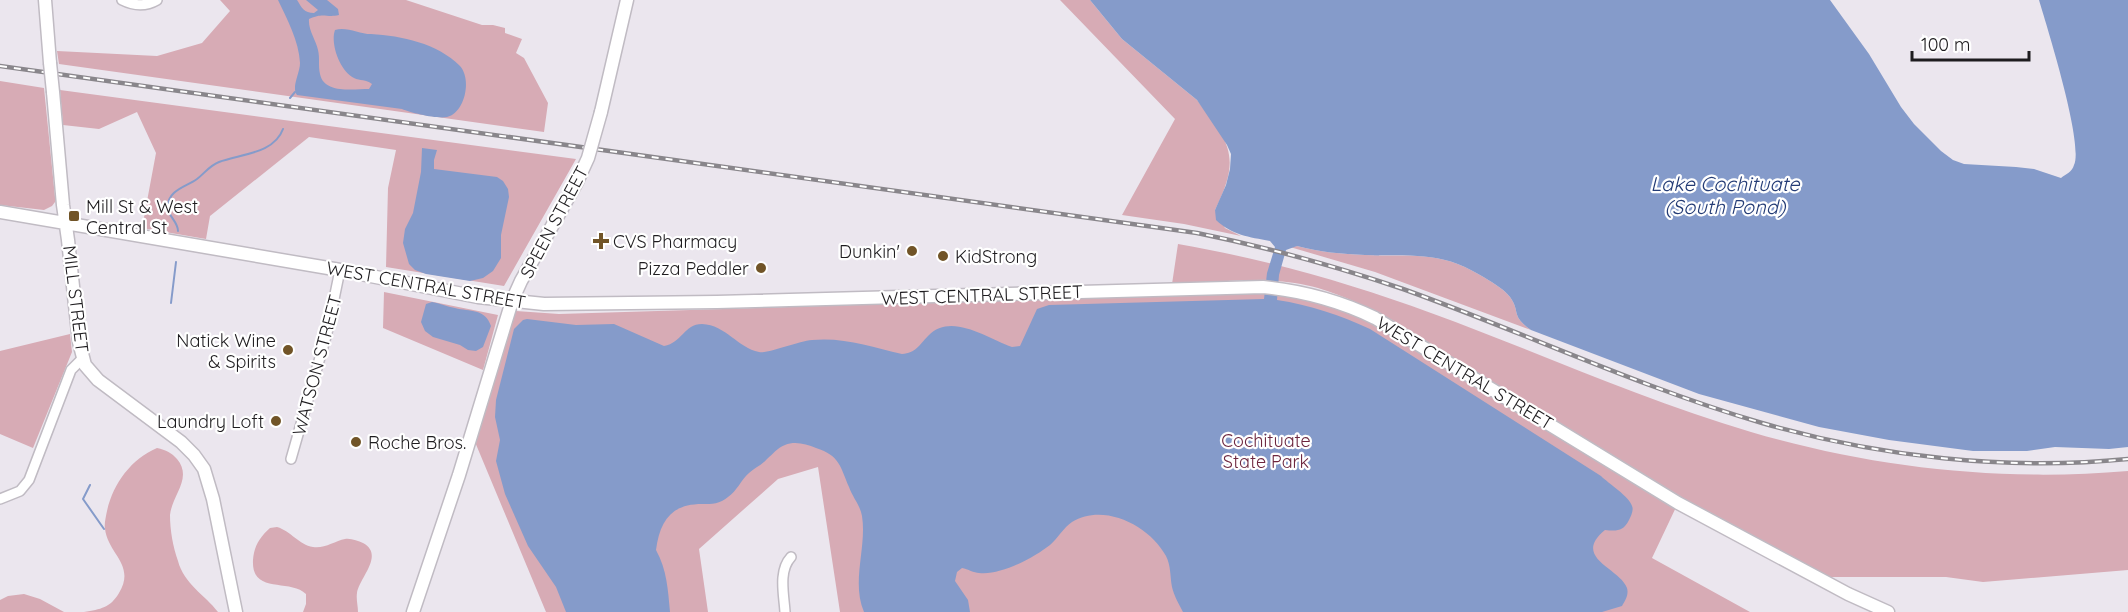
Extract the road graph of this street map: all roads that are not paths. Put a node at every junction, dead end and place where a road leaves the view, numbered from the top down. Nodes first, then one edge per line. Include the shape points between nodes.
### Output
1 (45, 0) edge
2 (122, 0) edge
3 (157, 0) edge
4 (627, 0) edge
5 (0, 212) edge
6 (65, 222) junction
7 (340, 270) junction
8 (512, 301) junction
9 (83, 358) junction
10 (291, 459) dead end
11 (0, 499) edge
12 (791, 557) dead end
13 (236, 612) edge
14 (413, 612) edge
15 (785, 612) edge
16 (1888, 612) edge

1 - 6 main road, MILL STREET, bridge
2 - 3 street via 140,5
4 - 8 main road, SPEEN STREET, bridge via 590,152
5 - 6 main road, WEST CENTRAL STREET
6 - 7 main road, WEST CENTRAL STREET
6 - 9 main road, MILL STREET
7 - 8 main road, WEST CENTRAL STREET
7 - 10 street, WATSON STREET via 327,333
8 - 14 main road, SPEEN STREET
8 - 16 main road, WEST CENTRAL STREET via 707,303 1263,287 1304,292 1375,318 1678,503
9 - 11 street via 71,370 29,480 20,491
9 - 13 main road, MILL STREET via 98,380 181,442 204,469
12 - 15 street via 784,572

